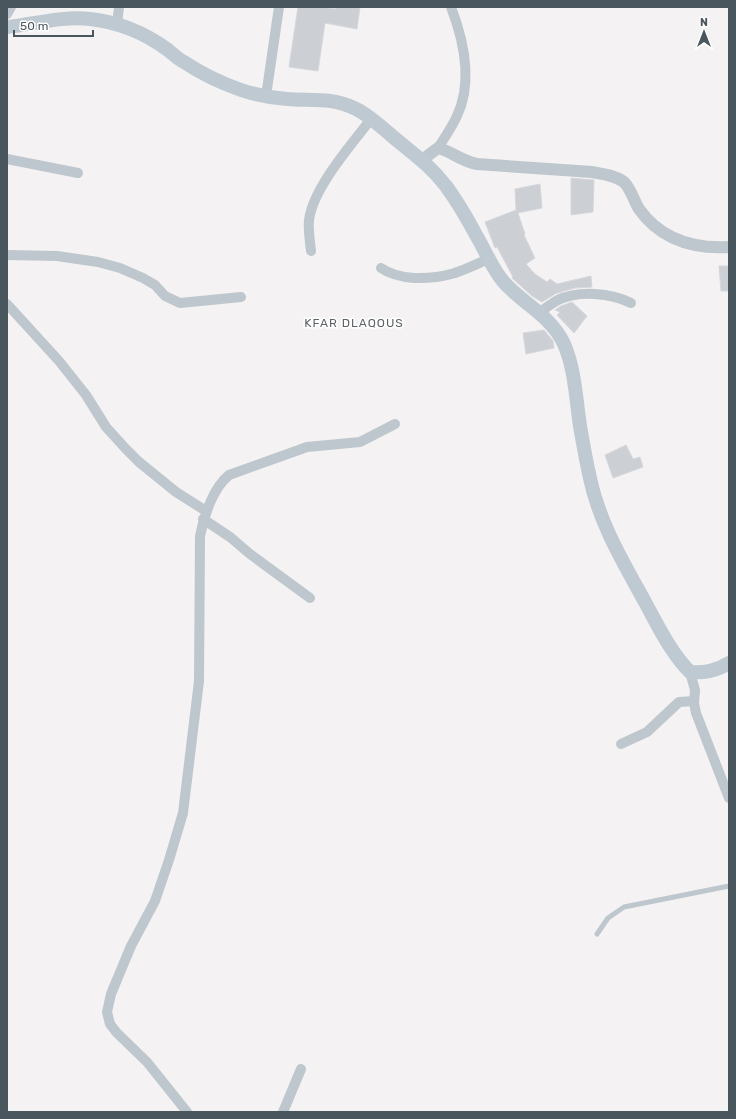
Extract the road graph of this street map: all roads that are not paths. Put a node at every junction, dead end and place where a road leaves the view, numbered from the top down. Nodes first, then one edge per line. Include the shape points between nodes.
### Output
1 (11, 7) edge
2 (119, 7) edge
3 (279, 7) edge
4 (451, 7) edge
5 (7, 14) edge
6 (117, 24) junction
7 (7, 27) edge
8 (266, 96) junction
9 (371, 119) junction
10 (438, 148) junction
11 (7, 159) edge
12 (422, 160) junction
13 (78, 173) dead end
14 (729, 247) edge
15 (311, 251) dead end
16 (7, 255) edge
17 (488, 259) junction
18 (381, 268) dead end
19 (241, 297) dead end
20 (631, 303) dead end
21 (7, 304) edge
22 (540, 312) junction
23 (395, 424) dead end
24 (205, 515) junction
25 (310, 598) dead end
26 (729, 664) edge
27 (690, 672) junction
28 (694, 700) junction
29 (621, 744) dead end
30 (729, 798) edge
31 (729, 886) edge
32 (597, 934) dead end
33 (301, 1069) dead end
34 (187, 1112) edge
35 (283, 1112) edge

1 - 5 street
2 - 6 street
3 - 8 street
4 - 10 street via 459,26 466,73 465,88 458,115
6 - 7 main road via 72,18
6 - 8 main road via 150,39 213,79
8 - 9 main road via 332,100 357,109
9 - 12 main road
9 - 15 street via 335,167 316,200 309,220
10 - 12 street
10 - 14 street via 477,164 592,172 610,176 624,183 640,210 658,229 682,242 697,246
11 - 13 street
12 - 17 main road via 447,188 476,234
16 - 19 street via 57,256 120,268 143,278 155,285 165,296 180,303
17 - 18 street via 439,278 401,276 388,273
17 - 22 main road via 514,293
20 - 22 street via 614,296 580,295 558,300
21 - 24 street via 59,361 86,395 106,427 125,448
22 - 27 main road via 557,332 568,358 597,505 620,556 652,616 680,662
23 - 24 street via 360,442 307,447 229,475 221,483
24 - 25 street via 250,554
24 - 34 street via 200,536 200,681 183,814 155,901 131,946 111,994 107,1012 110,1024 117,1033 147,1062
26 - 27 main road via 715,671
27 - 28 street via 695,690
28 - 29 street via 679,702 647,732
28 - 30 street via 696,713
31 - 32 lane via 624,907 608,918
33 - 35 street

